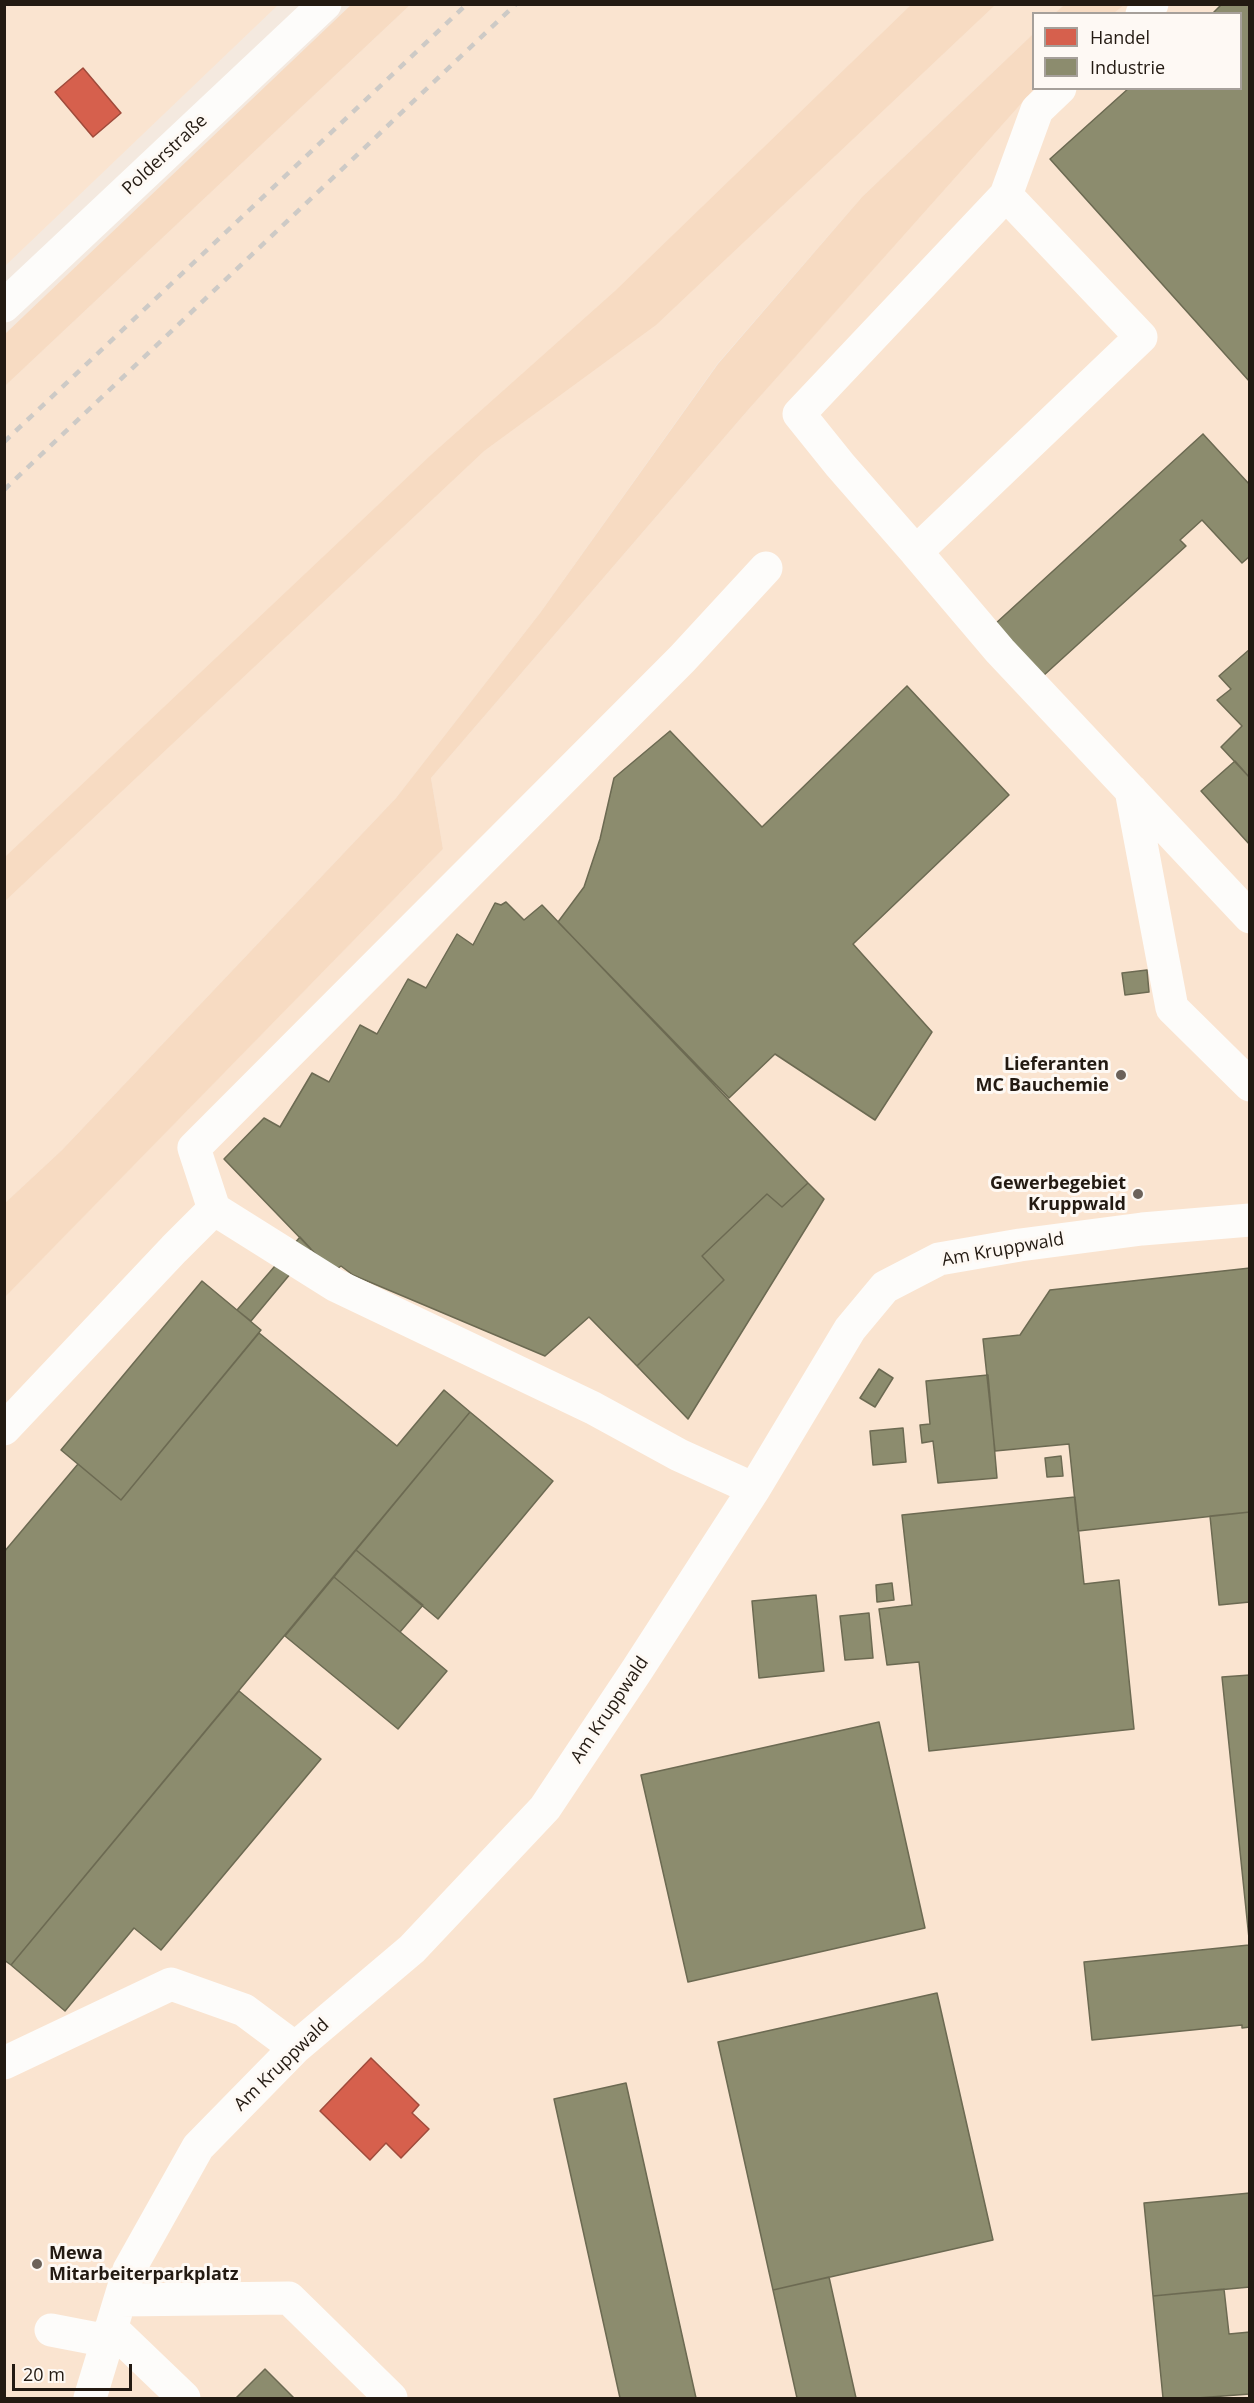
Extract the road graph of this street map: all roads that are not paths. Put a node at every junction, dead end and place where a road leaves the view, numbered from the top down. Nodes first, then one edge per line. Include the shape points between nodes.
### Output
1 (325, 4) edge
2 (1058, 90) edge
3 (1006, 195) junction
4 (4, 306) edge
5 (916, 552) junction
6 (766, 568) dead end
7 (1131, 790) junction
8 (1250, 917) edge
9 (1250, 1085) edge
10 (214, 1209) junction
11 (1250, 1220) edge
12 (4, 1429) edge
13 (754, 1489) junction
14 (295, 2048) junction
15 (4, 2063) edge
16 (113, 2323) junction
17 (51, 2330) dead end
18 (90, 2398) edge
19 (184, 2398) edge
20 (392, 2398) edge

1 - 4 street, Polderstraße
2 - 3 street via 1037,110
3 - 5 street via 799,414
3 - 5 street via 1142,337
5 - 7 street via 1000,651
6 - 10 street via 682,659 194,1148
7 - 8 street
7 - 9 street via 1172,1008
10 - 12 street
10 - 13 street via 335,1285
11 - 13 street, Am Kruppwald via 1142,1229 939,1259 885,1287 850,1329
13 - 14 street, Am Kruppwald via 545,1808 412,1949
14 - 15 street via 244,2010 171,1984
14 - 16 street, Am Kruppwald via 198,2147 129,2270
16 - 17 street
16 - 18 street, Am Kruppwald
16 - 19 street
16 - 20 street via 289,2298

